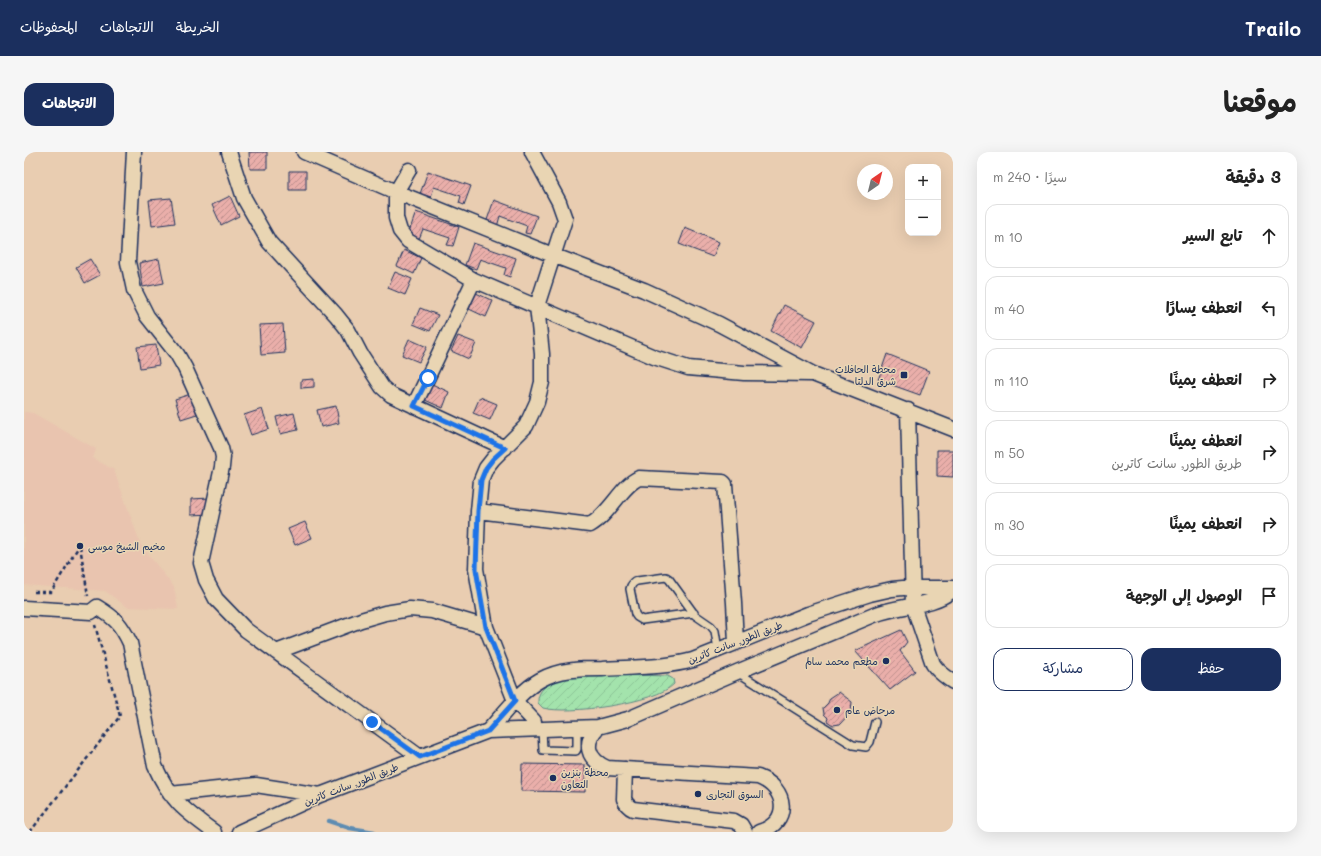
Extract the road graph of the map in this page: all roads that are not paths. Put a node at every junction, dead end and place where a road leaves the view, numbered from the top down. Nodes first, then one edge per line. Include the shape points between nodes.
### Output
1 (134, 152) edge
2 (229, 152) edge
3 (304, 152) edge
4 (532, 152) edge
5 (409, 170) dead end
6 (396, 192) junction
7 (555, 256) junction
8 (474, 280) junction
9 (538, 306) junction
10 (813, 374) junction
11 (414, 406) junction
12 (908, 410) junction
13 (953, 429) edge
14 (505, 448) junction
15 (478, 511) junction
16 (913, 588) junction
17 (953, 589) edge
18 (913, 605) junction
19 (24, 608) edge
20 (694, 613) junction
21 (486, 627) junction
22 (736, 643) junction
23 (718, 650) junction
24 (276, 652) junction
25 (737, 672) junction
26 (953, 682) edge
27 (530, 687) junction
28 (515, 701) junction
29 (875, 722) dead end
30 (538, 725) junction
31 (598, 727) junction
32 (577, 728) junction
33 (488, 731) junction
34 (420, 757) junction
35 (625, 769) junction
36 (170, 794) junction
37 (320, 795) junction
38 (214, 832) edge
39 (239, 832) edge
40 (745, 832) edge
41 (759, 832) edge

1 - 24 street via 128,262 134,290 147,316 185,368 221,448 222,466 202,562 206,580 216,599 241,625
2 - 11 street via 244,198 269,242 348,330 382,387 391,395
3 - 6 street
4 - 7 street via 566,219
5 - 6 street
6 - 7 street
6 - 8 street via 396,218 400,231 408,241
7 - 9 street
7 - 10 street via 680,306
8 - 9 street
8 - 11 street
9 - 10 street via 654,357 688,368 744,373
9 - 14 street via 542,382 537,402 526,426
10 - 12 street
11 - 14 street
12 - 13 street
12 - 16 street
14 - 15 street via 486,468 481,480
15 - 21 street via 476,569
15 - 22 street via 590,524 597,521 630,484 639,478 723,482
16 - 17 street, طريق الطور, سانت كاترين
16 - 18 street
16 - 22 street, طريق الطور, سانت كاترين via 870,594 808,614
17 - 18 street, طريق الطور, سانت كاترين via 932,602
18 - 25 street, طريق الطور, سانت كاترين via 880,612
18 - 26 street via 936,670
19 - 36 street via 91,612 97,607 123,628 130,643 156,766 161,781
20 - 20 lane via 668,578 637,581 631,586 635,614 639,619
20 - 23 lane via 715,630
21 - 24 street via 432,611 410,609 361,620
21 - 28 street
22 - 23 street, طريق الطور, سانت كاترين
23 - 27 street, طريق الطور, سانت كاترين via 693,660 670,665 562,672 540,680
24 - 34 street
25 - 29 lane via 853,745 866,747 870,742
25 - 31 street, طريق الطور, سانت كاترين via 628,720
27 - 28 street, طريق الطور, سانت كاترين
27 - 30 street via 529,710
28 - 30 street
28 - 33 street, طريق الطور, سانت كاترين
30 - 32 street, طريق الطور, سانت كاترين
30 - 32 lane via 542,750 576,751
30 - 33 street, طريق الطور, سانت كاترين
31 - 32 street, طريق الطور, سانت كاترين
31 - 35 street via 589,741 592,758 607,768
33 - 34 street, طريق الطور, سانت كاترين
34 - 37 street, طريق الطور, سانت كاترين
35 - 40 street via 624,799 628,807 734,821 741,825
35 - 41 street via 758,777 766,780 779,792 781,809 774,825
36 - 37 street via 256,785
36 - 38 street via 180,806
37 - 39 street, طريق الطور, سانت كاترين

